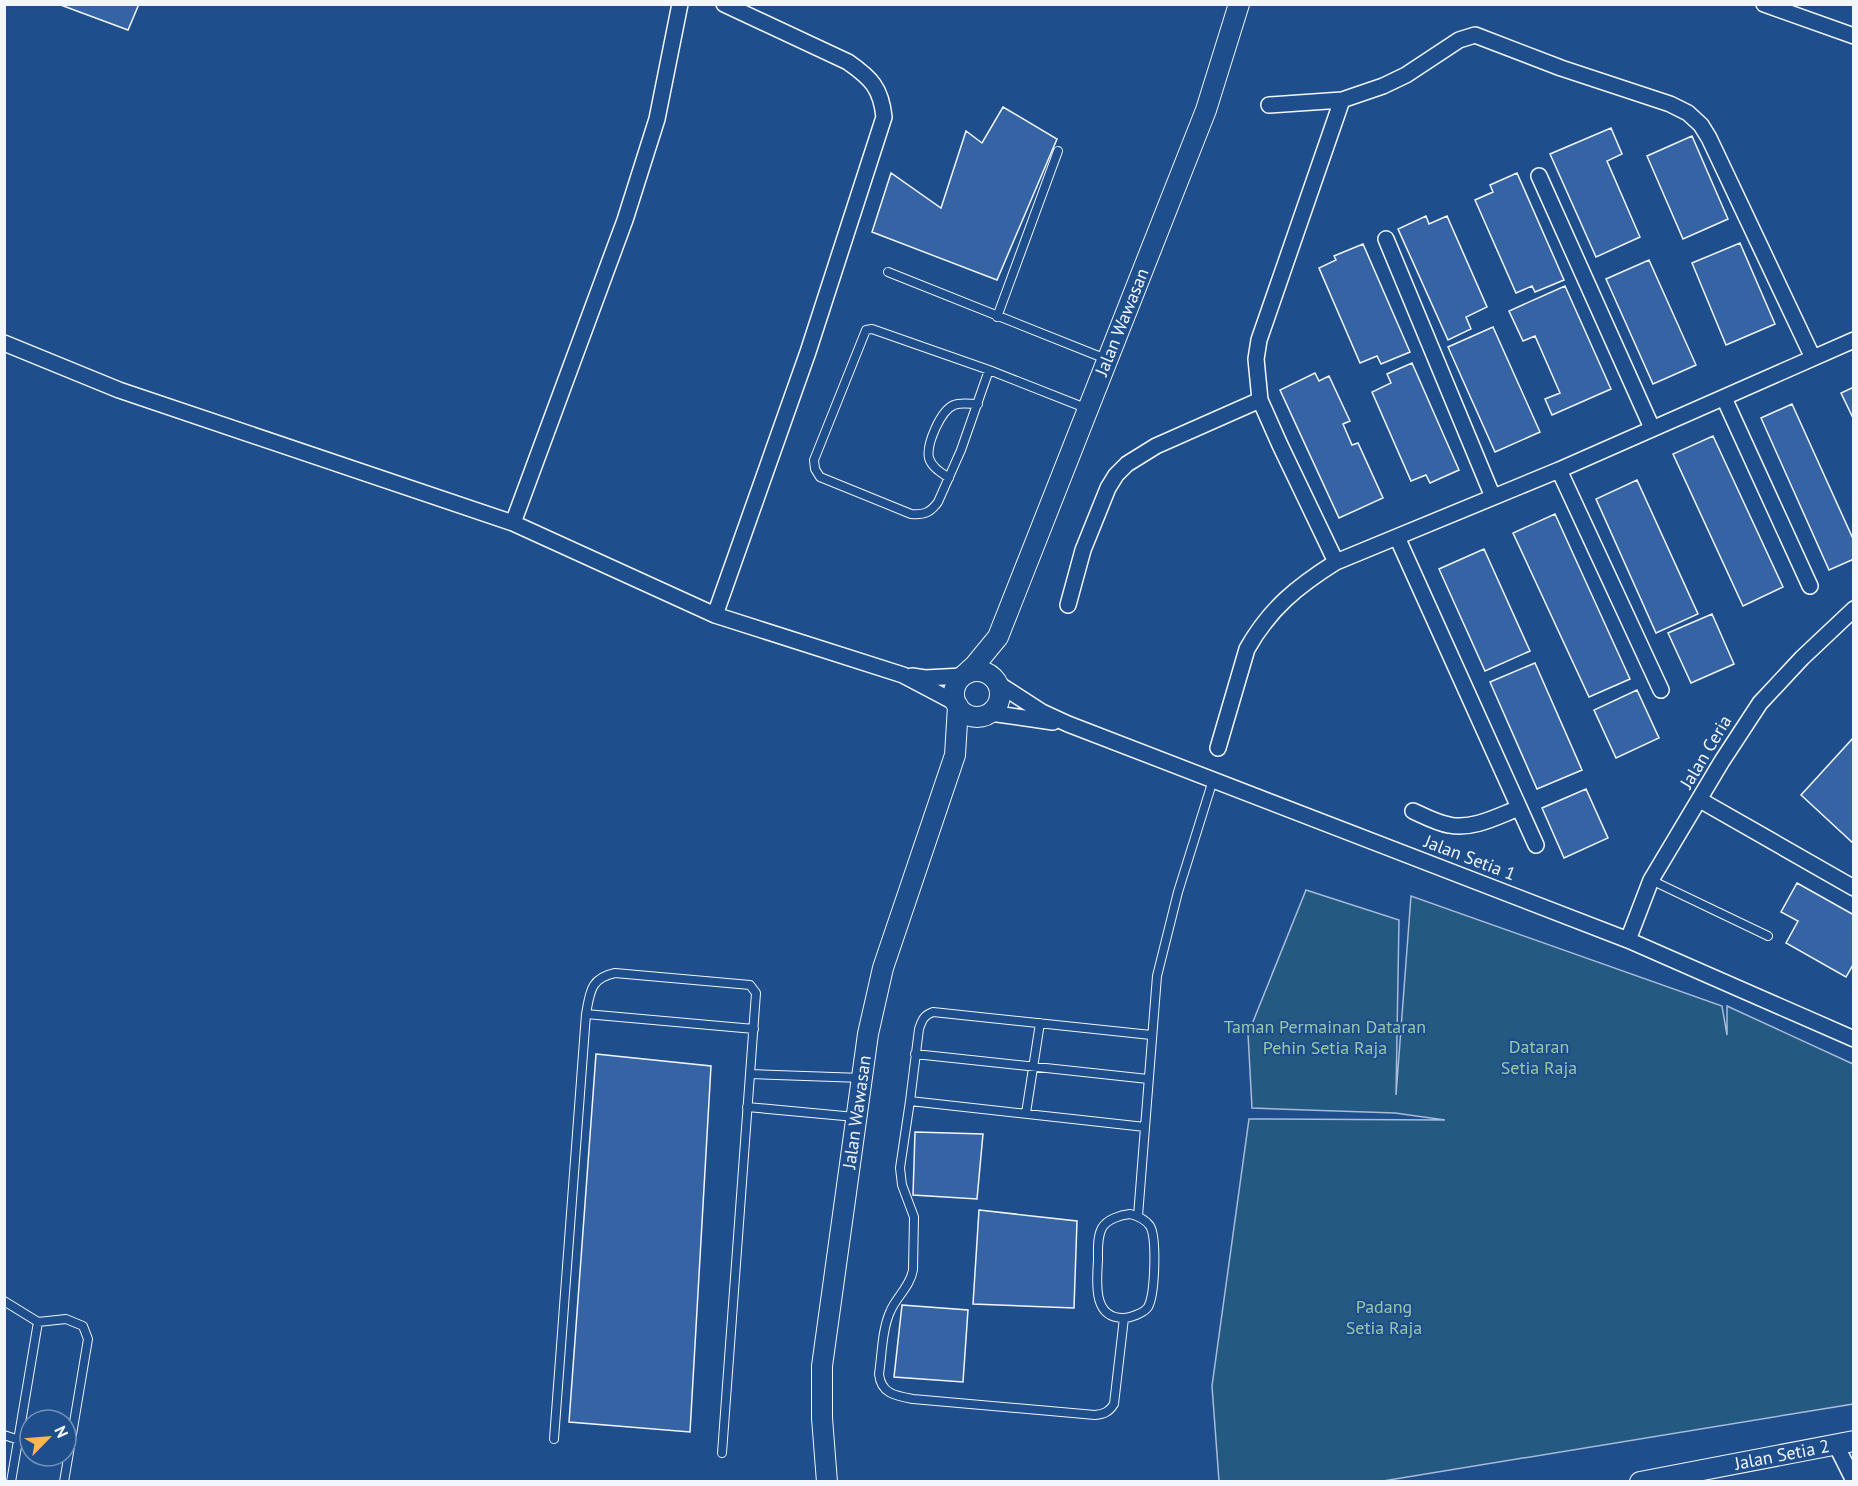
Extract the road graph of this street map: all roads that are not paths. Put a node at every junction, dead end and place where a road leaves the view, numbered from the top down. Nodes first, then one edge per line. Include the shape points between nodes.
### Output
1 (680, 4) edge
2 (724, 4) edge
3 (1239, 4) edge
4 (1764, 4) edge
5 (1854, 36) edge
6 (1342, 100) junction
7 (1269, 105) dead end
8 (1058, 152) dead end
9 (1539, 176) dead end
10 (1386, 239) dead end
11 (888, 272) dead end
12 (997, 317) junction
13 (1854, 340) edge
14 (4, 343) edge
15 (1813, 358) junction
16 (1107, 360) junction
17 (989, 370) junction
18 (1724, 398) junction
19 (1260, 400) junction
20 (978, 404) junction
21 (1088, 409) junction
22 (1652, 428) junction
23 (1559, 470) junction
24 (949, 478) junction
25 (1493, 497) junction
26 (513, 523) junction
27 (1397, 537) junction
28 (1336, 562) junction
29 (1810, 586) dead end
30 (1068, 605) dead end
31 (1854, 609) edge
32 (715, 615) junction
33 (998, 637) junction
34 (903, 675) junction
35 (963, 675) junction
36 (997, 683) junction
37 (1661, 690) dead end
38 (957, 705) junction
39 (990, 713) junction
40 (1068, 724) junction
41 (1218, 748) dead end
42 (955, 755) junction
43 (1213, 780) junction
44 (1700, 800) junction
45 (1519, 808) junction
46 (1413, 811) dead end
47 (1536, 845) dead end
48 (1651, 880) junction
49 (1854, 888) edge
50 (1768, 936) dead end
51 (1628, 940) junction
52 (586, 1014) junction
53 (1040, 1023) junction
54 (754, 1029) junction
55 (1151, 1035) junction
56 (1854, 1039) edge
57 (915, 1054) junction
58 (1033, 1067) junction
59 (750, 1074) junction
60 (862, 1078) junction
61 (1148, 1079) junction
62 (910, 1101) junction
63 (747, 1107) junction
64 (1026, 1113) junction
65 (856, 1118) junction
66 (1145, 1127) junction
67 (1138, 1216) junction
68 (4, 1301) edge
69 (1124, 1318) junction
70 (38, 1322) junction
71 (24, 1408) edge
72 (554, 1439) dead end
73 (1845, 1443) edge
74 (18, 1445) edge
75 (722, 1453) dead end
76 (1854, 1481) edge
77 (11, 1482) edge
78 (64, 1482) edge
79 (827, 1482) edge
80 (1640, 1482) edge

1 - 26 street via 657,119 640,172
2 - 32 street via 848,62 865,74 876,87 884,117 808,352
3 - 16 street, Jalan Wawasan via 1206,110
4 - 5 street
6 - 7 street
6 - 15 street via 1406,75 1459,40 1475,35 1688,112 1709,138
6 - 19 street via 1259,340 1256,359
8 - 12 lane
9 - 22 street
10 - 25 street
11 - 12 lane
12 - 16 lane
13 - 15 street
14 - 26 street via 119,390
15 - 18 street
16 - 21 street, Jalan Wawasan
17 - 20 lane
17 - 21 lane
17 - 24 lane via 866,330 814,460 820,477 911,514 924,515 933,510
18 - 22 street
18 - 29 street
19 - 28 street
19 - 30 street via 1156,446 1116,475 1083,550
20 - 24 lane
20 - 24 lane via 950,407 942,414 932,439 930,458 937,470
21 - 33 street, Jalan Wawasan
22 - 23 street
23 - 25 street
23 - 37 street
25 - 27 street
26 - 32 street
27 - 28 street
27 - 45 street
28 - 41 street via 1299,586 1256,633 1247,649
31 - 44 street, Jalan Ceria via 1760,703
32 - 34 street
33 - 35 street, Jalan Wawasan
33 - 36 street, Jalan Wawasan
34 - 35 street
34 - 38 street
35 - 36 street via 978,671
35 - 38 street via 954,691
36 - 39 street via 998,705
36 - 40 street, Jalan Setia 1
38 - 39 street via 969,716
38 - 42 street, Jalan Wawasan
39 - 40 street, Jalan Setia 1
39 - 42 street, Jalan Wawasan
40 - 43 street, Jalan Setia 1
42 - 60 street, Jalan Wawasan via 883,968
43 - 51 street, Jalan Setia 1
43 - 55 lane via 1162,947
44 - 48 street, Jalan Ceria
44 - 49 street
45 - 46 street via 1464,826 1448,825
45 - 47 street
48 - 50 lane
48 - 51 street, Jalan Ceria
51 - 56 street, Jalan Setia 1
52 - 54 lane
52 - 54 lane via 595,982 615,973 750,985 756,993
52 - 72 lane
53 - 55 lane
53 - 57 lane via 933,1012 922,1020
53 - 58 lane
54 - 59 lane
55 - 61 lane
57 - 58 lane
57 - 62 lane
58 - 61 lane
58 - 64 lane
59 - 60 lane
59 - 63 lane
60 - 65 street, Jalan Wawasan
61 - 66 lane
62 - 64 lane
62 - 69 lane via 900,1168 914,1216 913,1270 887,1318 879,1374 885,1390 913,1399 1104,1414 1114,1404
63 - 65 lane
63 - 75 lane
64 - 66 lane
65 - 79 street, Jalan Wawasan via 822,1366
66 - 67 lane
67 - 69 lane via 1147,1222 1155,1246 1150,1296 1147,1309
67 - 69 lane via 1123,1215 1107,1223 1099,1237 1100,1304 1109,1314
68 - 70 lane
70 - 71 lane
70 - 78 lane via 66,1319 83,1326 88,1339
73 - 76 street
73 - 80 street, Jalan Setia 2
74 - 77 lane

